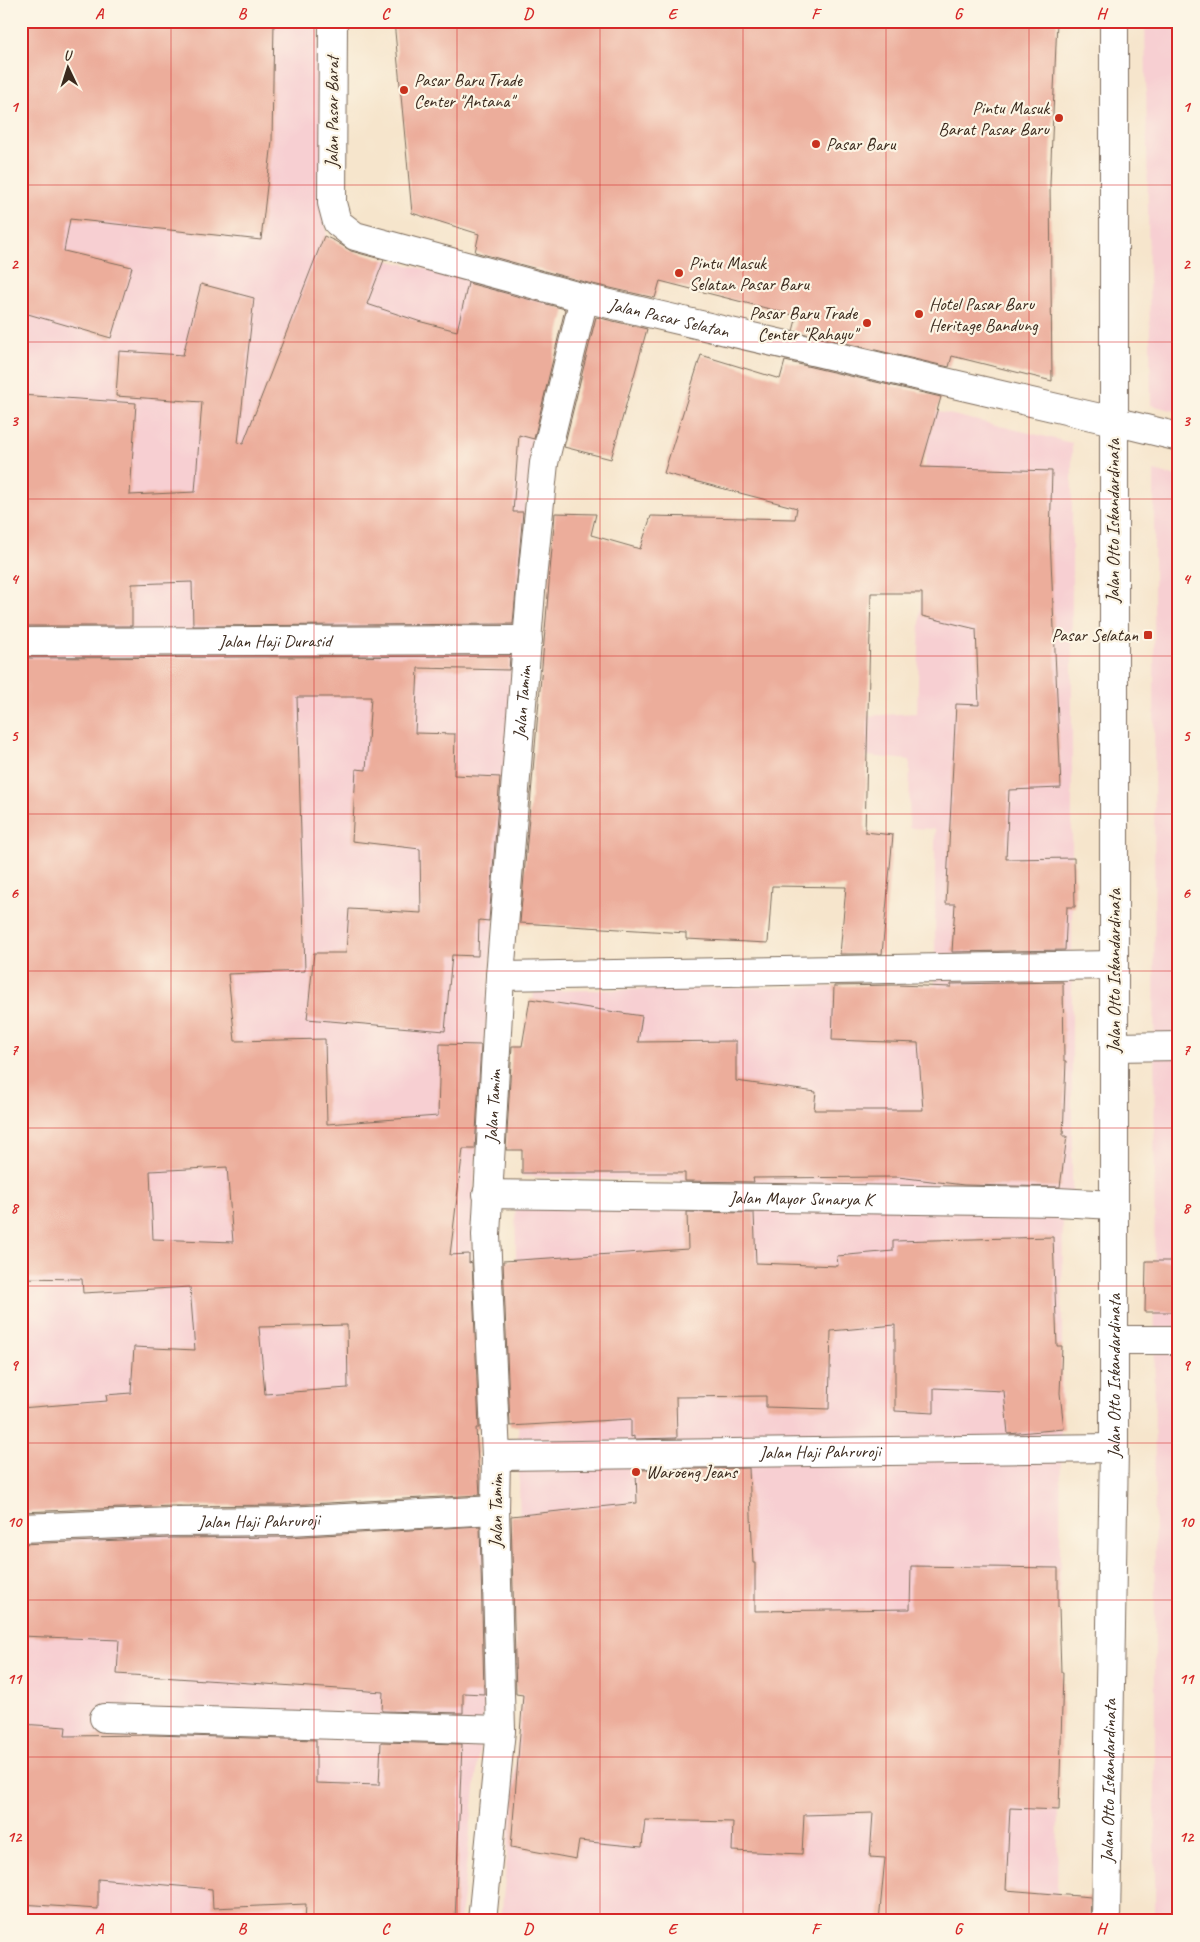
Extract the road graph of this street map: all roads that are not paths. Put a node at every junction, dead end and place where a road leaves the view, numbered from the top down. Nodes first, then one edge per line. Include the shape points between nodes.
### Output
1 (332, 21) edge
2 (1114, 21) edge
3 (332, 203) joint
4 (584, 298) junction
5 (1113, 421) junction
6 (1179, 438) edge
7 (528, 640) junction
8 (21, 642) edge
9 (1114, 965) junction
10 (500, 976) junction
11 (1179, 1046) edge
12 (1114, 1047) junction
13 (487, 1194) junction
14 (1114, 1205) junction
15 (1114, 1340) junction
16 (1179, 1340) edge
17 (1114, 1448) junction
18 (496, 1456) junction
19 (495, 1510) junction
20 (21, 1528) edge
21 (104, 1718) dead end
22 (501, 1730) junction
23 (482, 1921) edge
24 (1106, 1921) edge

1 - 3 street, Jalan Pasar Barat
2 - 5 street, Jalan Otto Iskandardinata
3 - 4 street, Jalan Pasar Selatan via 337,222 356,236
4 - 5 street, Jalan Pasar Selatan
4 - 7 street, Jalan Tamim via 544,463
5 - 6 street, Jalan Pasar Selatan
5 - 9 street, Jalan Otto Iskandardinata
7 - 8 street, Jalan Haji Durasid
7 - 10 street, Jalan Tamim
9 - 10 street
9 - 12 street, Jalan Otto Iskandardinata
10 - 13 street, Jalan Tamim
11 - 12 street
12 - 14 street, Jalan Otto Iskandardinata
13 - 14 street, Jalan Mayor Sunarya K
13 - 18 street, Jalan Tamim
14 - 15 street, Jalan Otto Iskandardinata
15 - 16 street
15 - 17 street, Jalan Otto Iskandardinata
17 - 18 street, Jalan Haji Pahruroji
17 - 24 street, Jalan Otto Iskandardinata
18 - 19 street, Jalan Tamim
19 - 20 street, Jalan Haji Pahruroji
19 - 22 street, Jalan Tamim
21 - 22 street
22 - 23 street, Jalan Tamim

